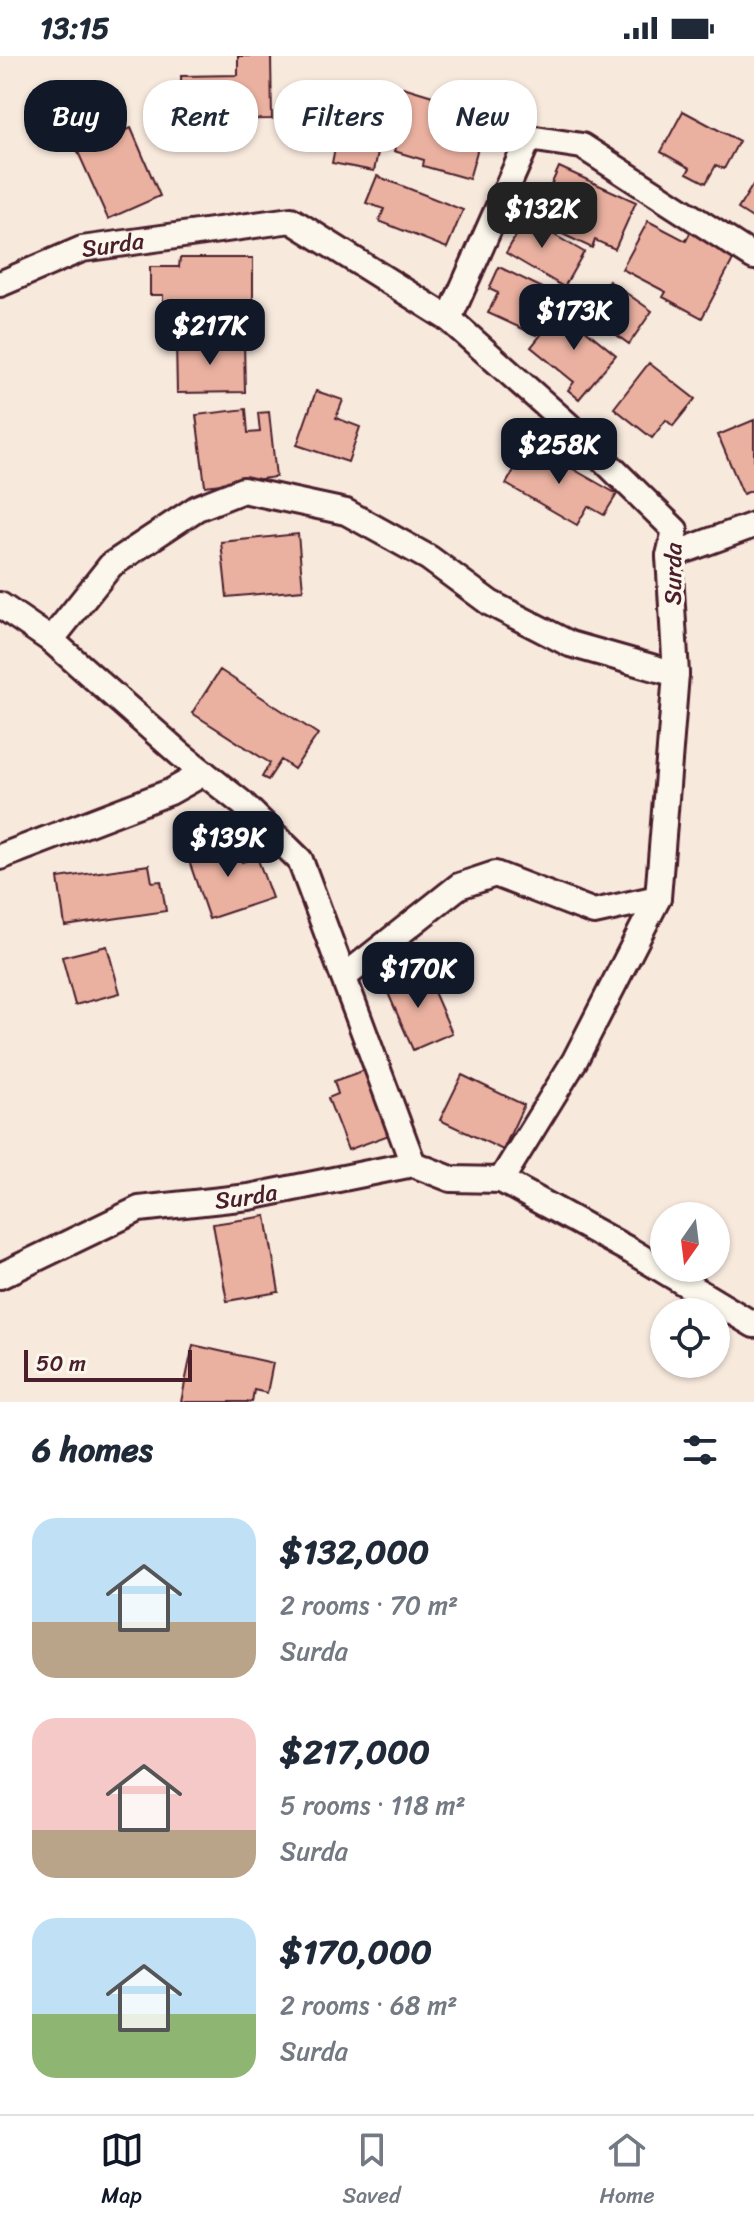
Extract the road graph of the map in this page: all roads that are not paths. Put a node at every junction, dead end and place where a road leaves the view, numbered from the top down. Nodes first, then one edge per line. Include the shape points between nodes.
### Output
1 (754, 257) edge
2 (0, 284) edge
3 (449, 319) junction
4 (754, 525) edge
5 (669, 556) junction
6 (0, 605) edge
7 (51, 640) junction
8 (676, 674) junction
9 (204, 773) junction
10 (0, 857) edge
11 (658, 898) junction
12 (344, 977) junction
13 (413, 1164) junction
14 (501, 1180) junction
15 (0, 1276) edge
16 (754, 1325) edge

1 - 3 street via 582,146 529,138
2 - 3 street, Surda via 82,249 291,220
3 - 5 street, Surda via 675,530
4 - 5 street
5 - 8 street, Surda
6 - 7 street
7 - 8 street via 111,565 197,508 243,490 346,512 429,558 490,603 570,644
7 - 9 street
8 - 11 street, Surda
9 - 10 street via 170,792
9 - 12 street via 300,860
11 - 12 street via 594,912 495,874 459,886
11 - 14 street, Surda via 575,1060
12 - 13 street
13 - 14 street via 451,1179
13 - 15 street, Surda via 249,1197 139,1209
14 - 16 street

